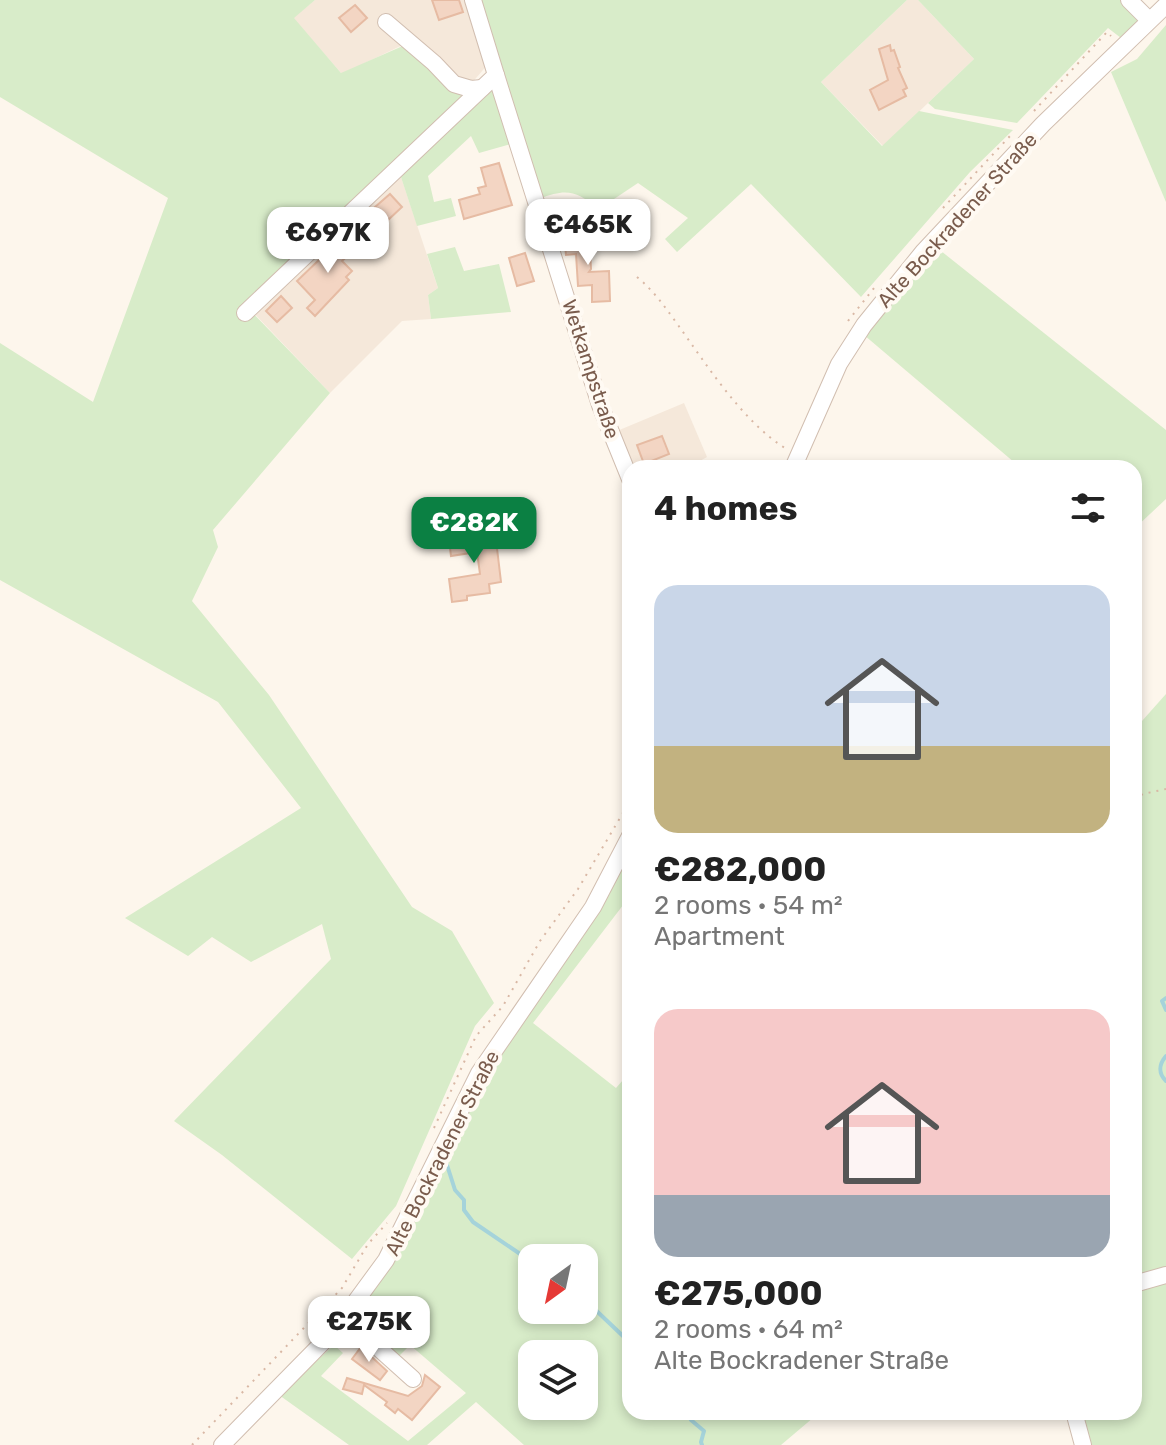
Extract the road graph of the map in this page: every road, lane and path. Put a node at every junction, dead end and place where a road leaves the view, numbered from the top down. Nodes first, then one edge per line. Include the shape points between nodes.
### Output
1 (473, 0) edge
2 (1129, 0) edge
3 (1166, 5) edge
4 (1149, 20) junction
5 (386, 22) dead end
6 (496, 75) junction
7 (482, 88) junction
8 (637, 277) dead end
9 (245, 313) dead end
10 (622, 460) edge
11 (795, 460) edge
12 (796, 460) edge
13 (1166, 789) edge
14 (1142, 795) edge
15 (622, 815) edge
16 (622, 851) edge
17 (432, 1134) dead end
18 (391, 1217) dead end
19 (1166, 1275) edge
20 (1142, 1282) edge
21 (344, 1317) junction
22 (413, 1379) dead end
23 (1076, 1420) edge
24 (192, 1445) edge
25 (222, 1445) edge
26 (1083, 1445) edge

1 - 6 street, Wetkampstraße
2 - 4 street
3 - 4 street, Alte Bockradener Straße
4 - 12 street, Alte Bockradener Straße via 1043,124 923,252 874,313 839,364
5 - 7 street via 454,84
6 - 7 street
6 - 10 street, Wetkampstraße via 600,405
7 - 9 street
8 - 11 path via 658,296 749,416
13 - 14 path
15 - 17 path via 503,1006 476,1036
16 - 21 street, Alte Bockradener Straße via 593,907 479,1073 386,1260
18 - 24 path via 342,1288
19 - 20 street
21 - 22 street
21 - 25 street, Alte Bockradener Straße
23 - 26 street

